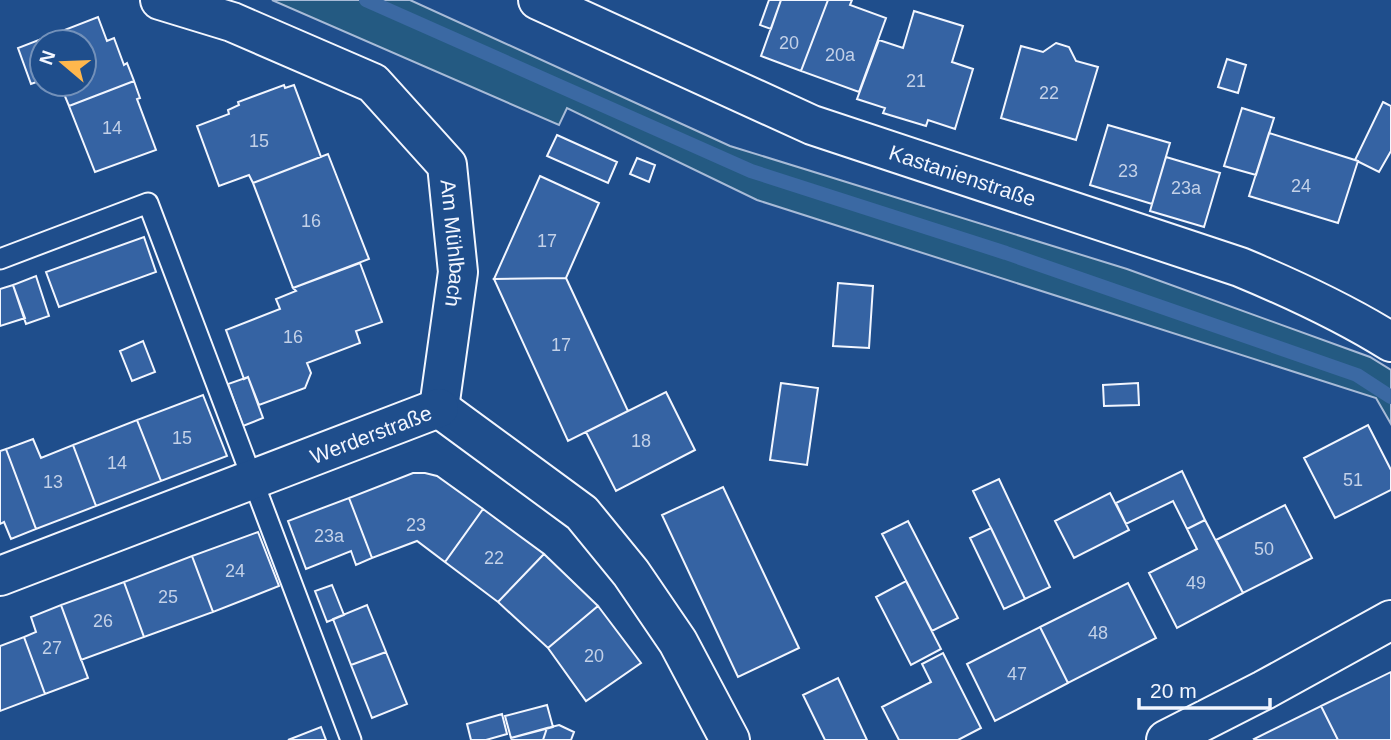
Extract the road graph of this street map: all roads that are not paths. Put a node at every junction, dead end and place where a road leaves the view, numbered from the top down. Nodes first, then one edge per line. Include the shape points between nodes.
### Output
1 (160, 0) edge
2 (538, 0) edge
3 (0, 259) edge
4 (1391, 342) edge
5 (439, 408) junction
6 (252, 479) junction
7 (0, 576) edge
8 (1391, 620) edge
9 (351, 740) edge
10 (730, 740) edge
11 (1166, 740) edge

1 - 5 street, Am Mühlbach via 232,22 373,83 447,165 458,272
2 - 4 street, Kastanienstraße via 812,125 1240,267 1293,289
3 - 6 lane via 148,203
5 - 6 street, Werderstraße
5 - 10 street, Werderstraße via 582,513 678,642
6 - 7 street, Werderstraße
6 - 9 lane
8 - 11 street

